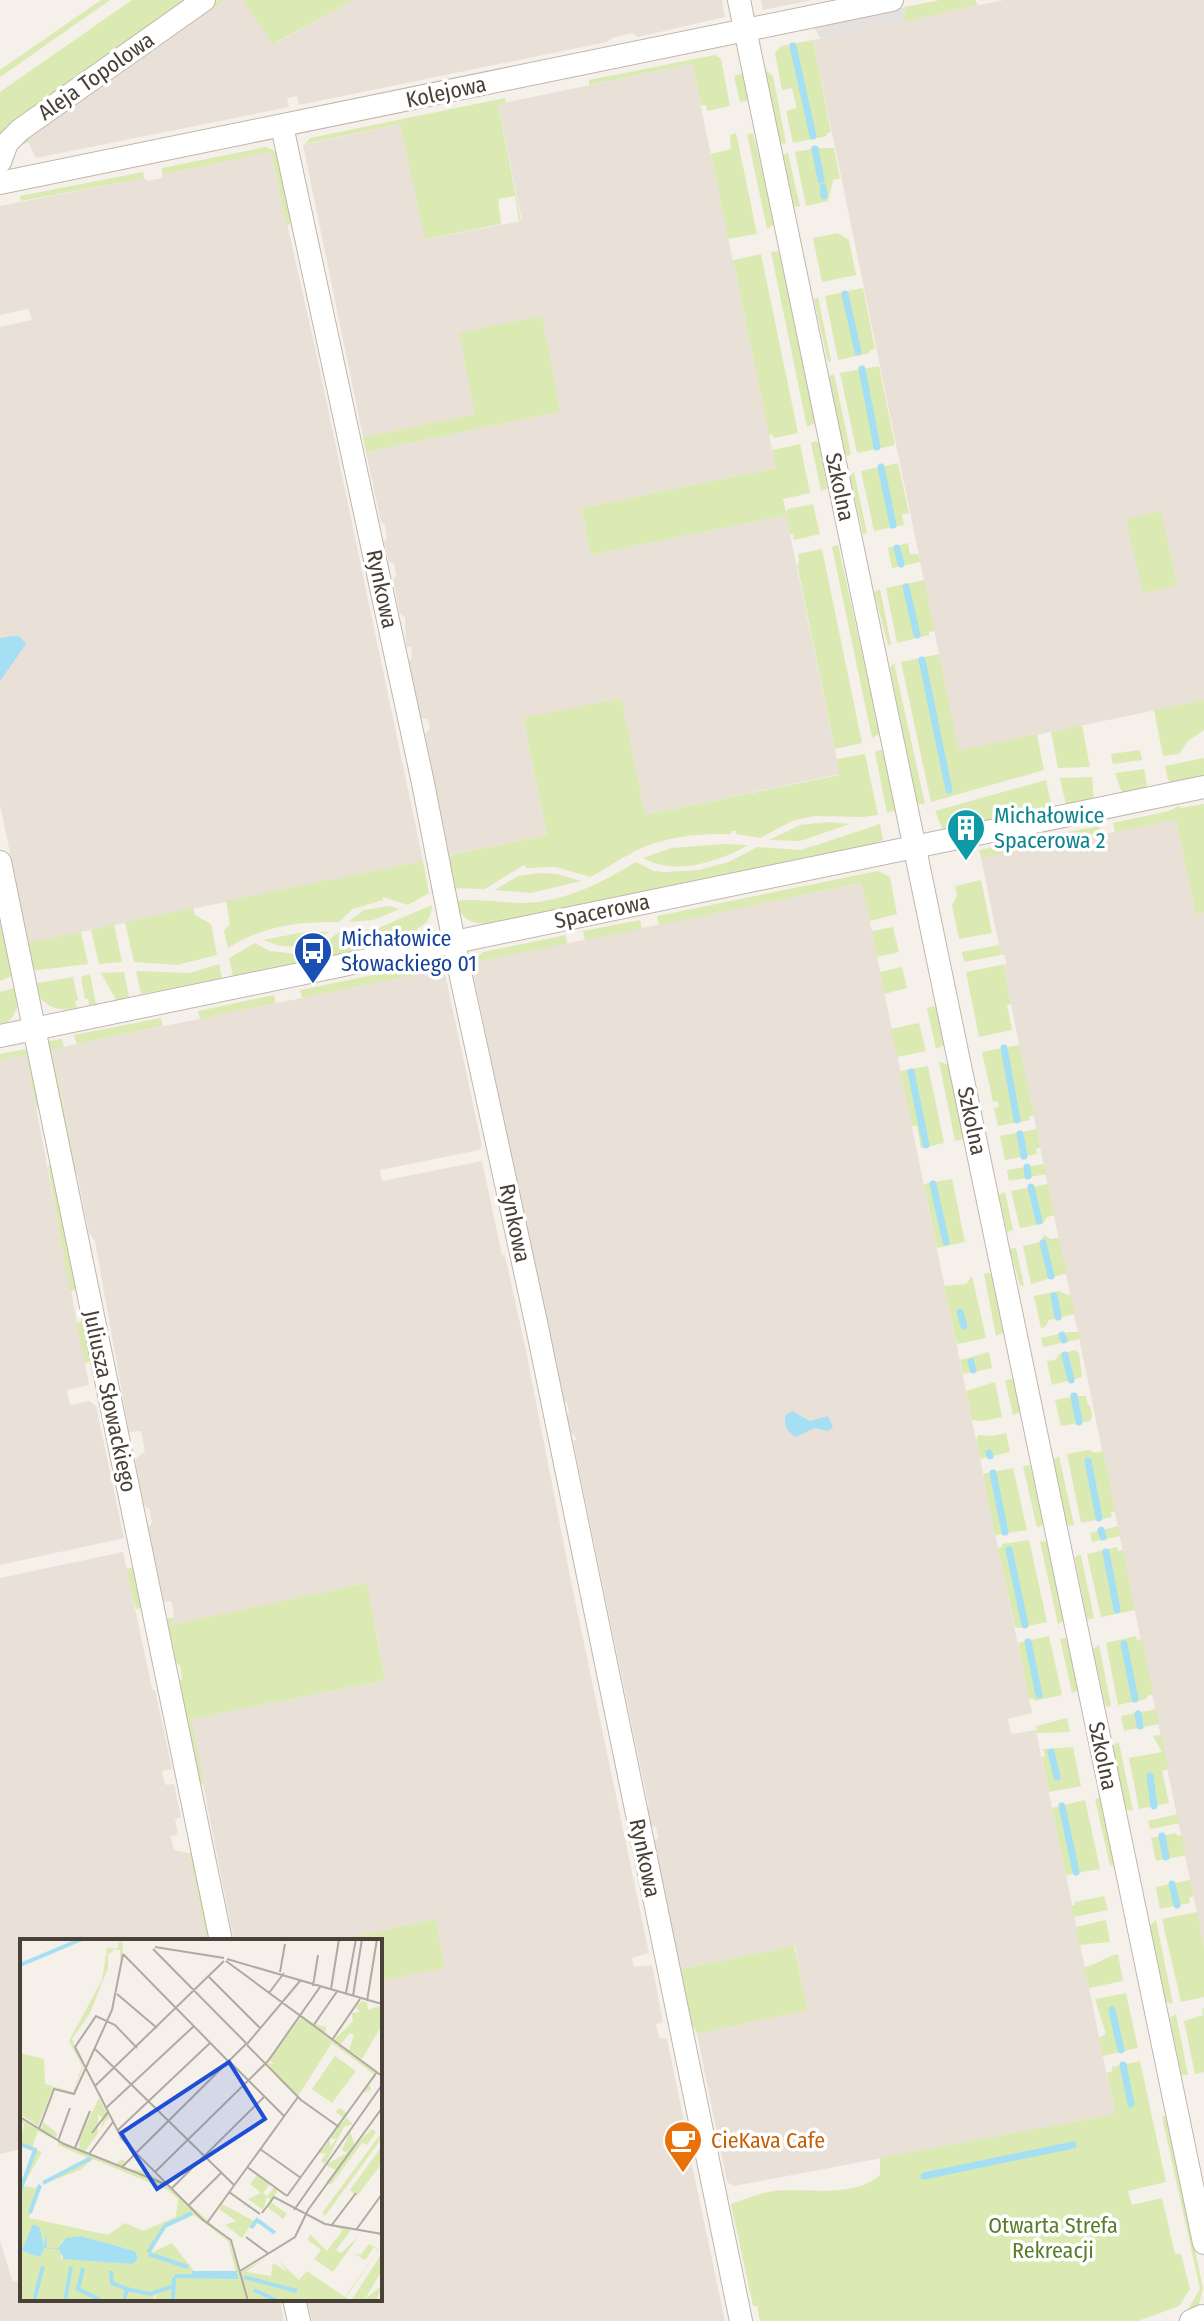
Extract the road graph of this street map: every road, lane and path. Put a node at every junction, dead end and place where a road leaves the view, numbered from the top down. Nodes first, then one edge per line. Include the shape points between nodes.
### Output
1 (204, 0) edge
2 (739, 0) edge
3 (892, 0) edge
4 (745, 30) junction
5 (282, 126) junction
6 (1, 174) edge
7 (1204, 787) edge
8 (915, 848) junction
9 (0, 862) edge
10 (454, 942) junction
11 (34, 1028) junction
12 (0, 1036) edge
13 (221, 1939) edge
14 (1204, 2243) edge
15 (294, 2301) edge
16 (299, 2321) edge
17 (741, 2321) edge

1 - 6 street, Aleja Topolowa via 20,130 7,143
2 - 4 street, Szkolna
3 - 4 street, Kolejowa
4 - 5 street, Kolejowa
4 - 8 street, Szkolna
5 - 6 street, Kolejowa
5 - 10 street, Rynkowa
7 - 8 street, Spacerowa
8 - 10 street, Spacerowa
8 - 14 street, Szkolna
9 - 11 street, Juliusza Słowackiego
10 - 11 street, Spacerowa
10 - 17 street, Rynkowa
11 - 12 street, Spacerowa
11 - 13 street, Juliusza Słowackiego
15 - 16 street

